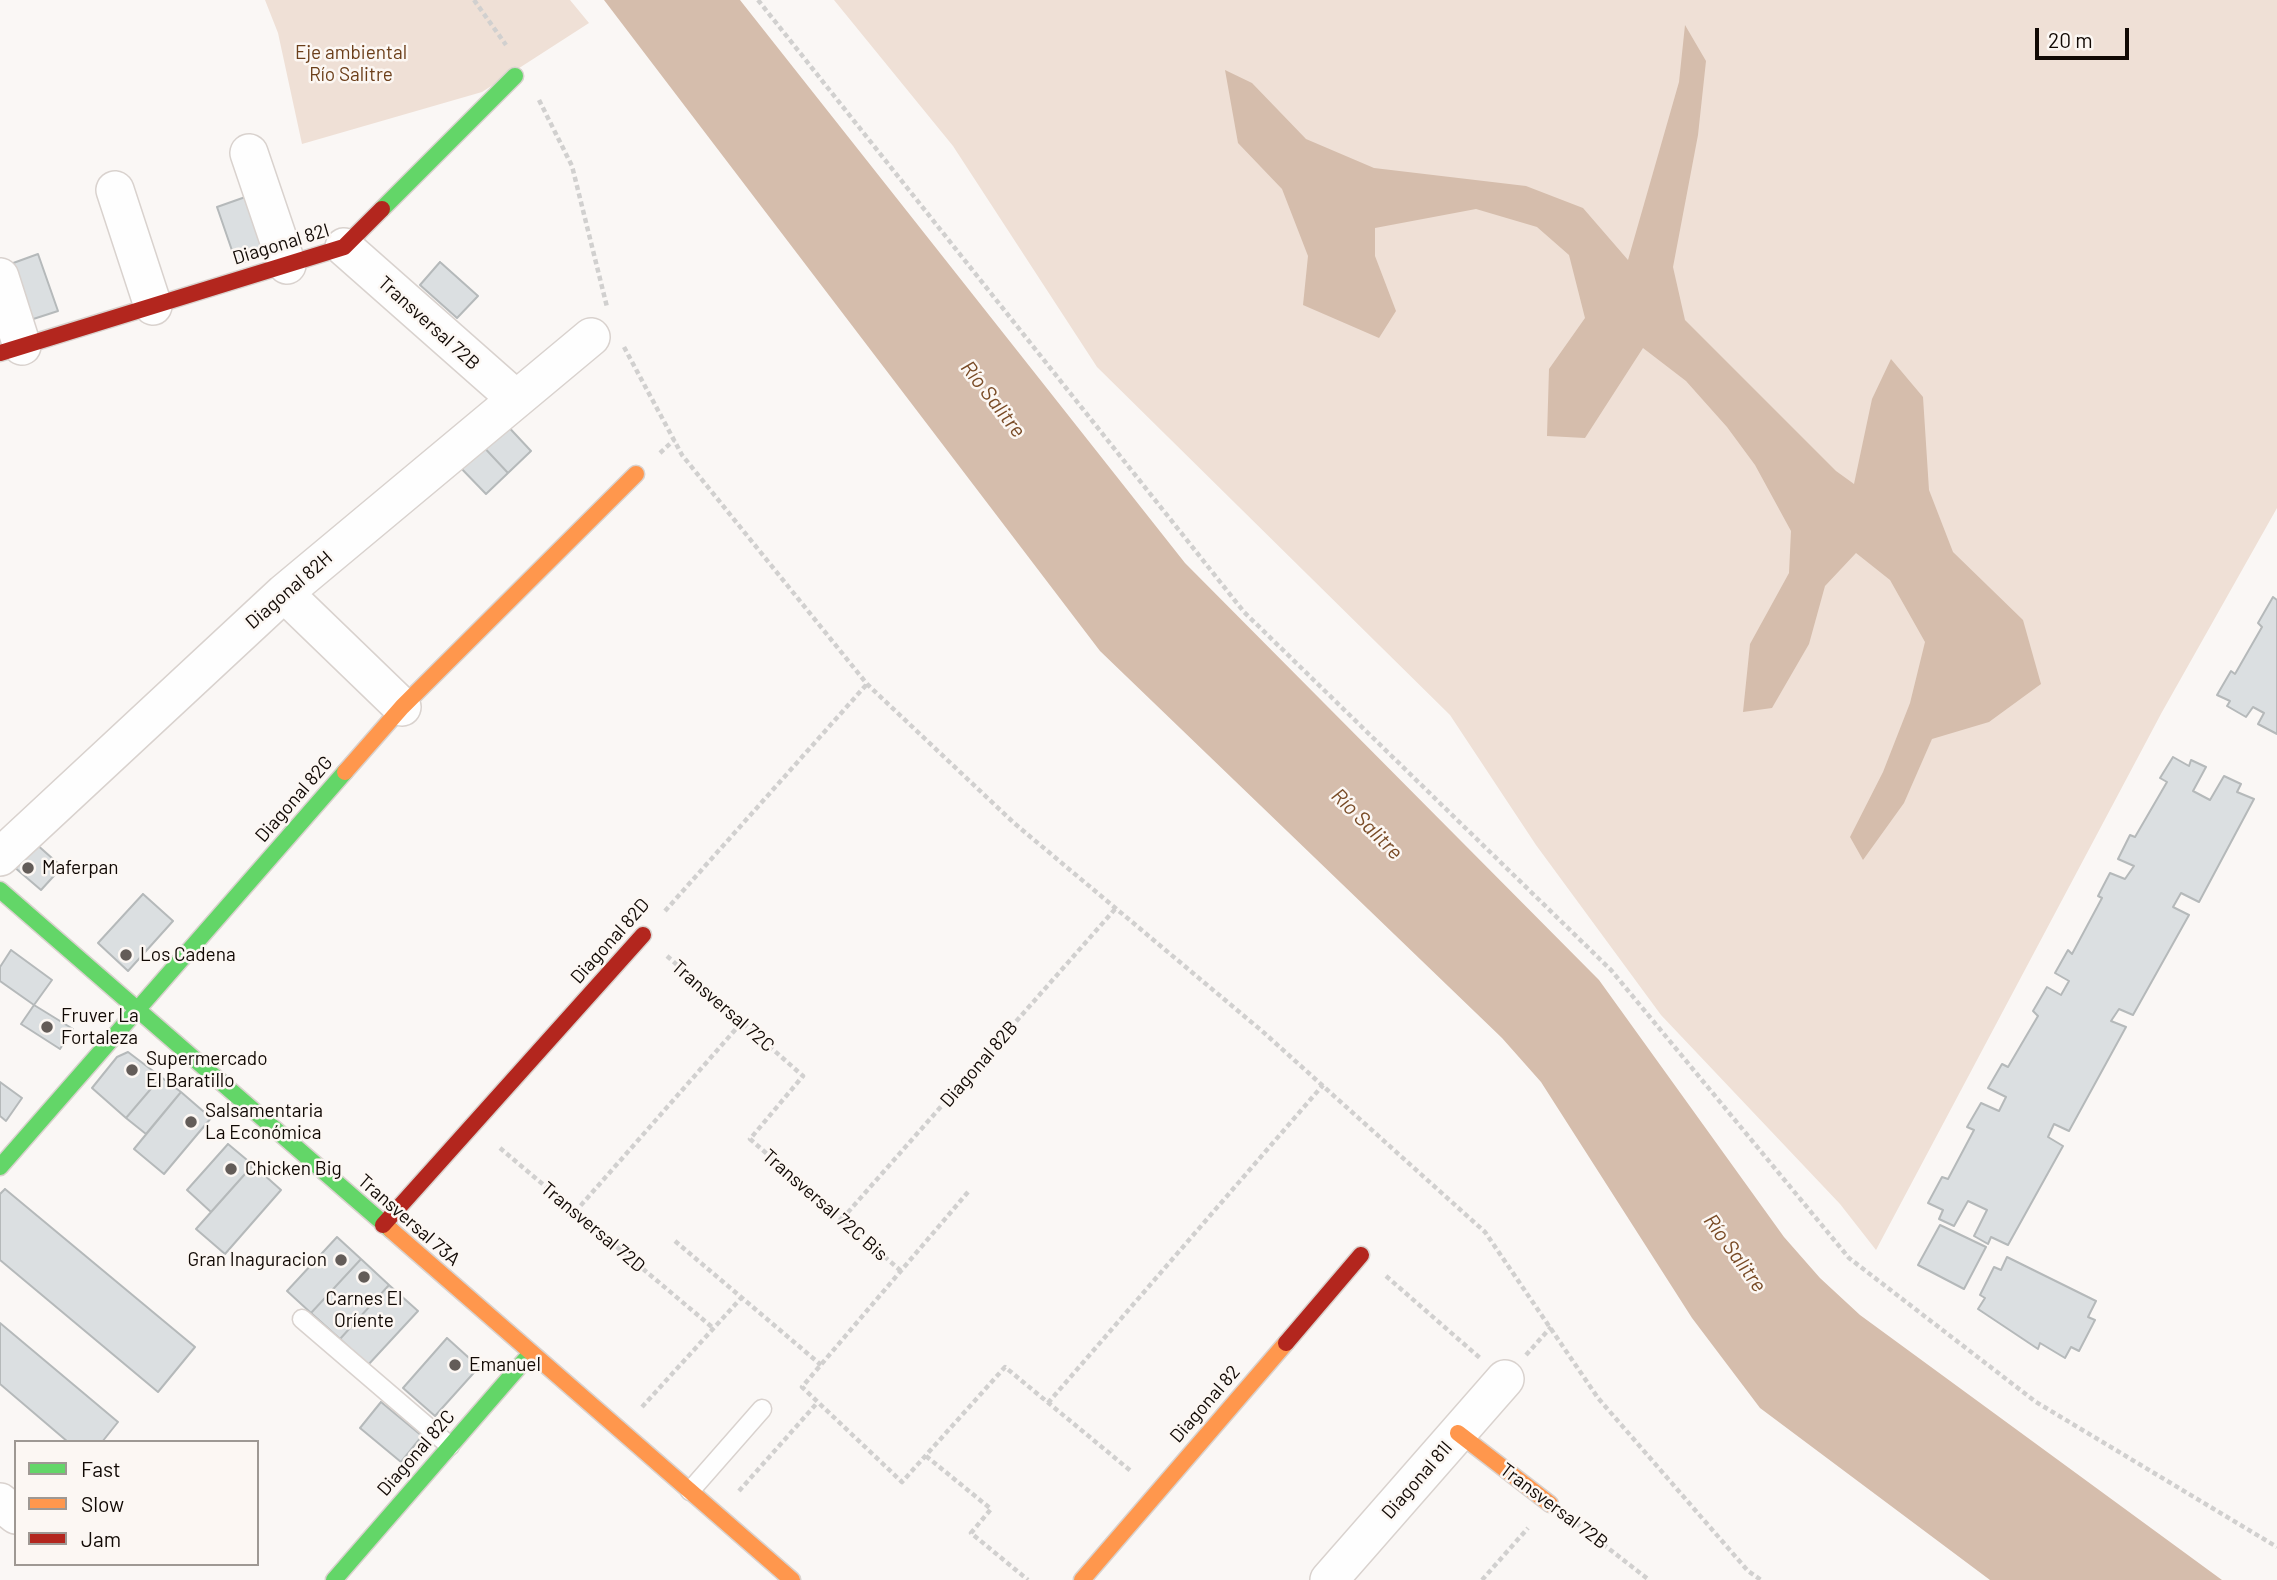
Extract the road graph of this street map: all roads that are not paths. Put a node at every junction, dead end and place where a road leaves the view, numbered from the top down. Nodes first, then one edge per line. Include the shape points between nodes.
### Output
1 (515, 76) dead end
2 (249, 153) dead end
3 (115, 190) dead end
4 (344, 247) junction
5 (287, 265) junction
6 (0, 277) edge
7 (153, 306) junction
8 (608, 331) road end
9 (11, 350) edge
10 (515, 398) junction
11 (636, 474) dead end
12 (284, 593) junction
13 (402, 706) junction
14 (0, 857) edge
15 (0, 890) edge
16 (643, 935) road end
17 (136, 1012) junction
18 (0, 1167) edge
19 (383, 1225) junction
20 (1361, 1255) road end
21 (302, 1319) dead end
22 (531, 1353) junction
23 (1505, 1379) road end
24 (762, 1409) dead end
25 (1458, 1433) junction
26 (450, 1446) junction
27 (690, 1491) junction
28 (0, 1502) edge
29 (1550, 1504) road end
30 (14, 1513) edge
31 (345, 1576) edge
32 (792, 1580) edge
33 (1082, 1580) edge
34 (1329, 1580) edge

1 - 4 street, Diagonal 82I
2 - 5 street
3 - 7 street
4 - 5 street, Diagonal 82I
4 - 10 street, Transversal 72B
5 - 7 street, Diagonal 82I
6 - 9 street
7 - 9 street, Diagonal 82I
8 - 10 street, Diagonal 82H
10 - 12 street, Diagonal 82H
11 - 13 street, Diagonal 82G
12 - 13 street
12 - 14 street, Diagonal 82H
13 - 17 street, Diagonal 82G
15 - 17 street, Transversal 73A
16 - 19 street, Diagonal 82D
17 - 18 street, Diagonal 82G
17 - 19 street, Transversal 73A
19 - 22 street, Transversal 73A
20 - 33 street, Diagonal 82
21 - 26 lane
22 - 26 street, Diagonal 82C
22 - 27 street, Transversal 73A
23 - 25 street, Diagonal 81I
24 - 27 lane
25 - 29 street, Transversal 72B
25 - 34 street, Diagonal 81I
26 - 31 street, Diagonal 82C
27 - 32 street, Transversal 73A
28 - 30 street

